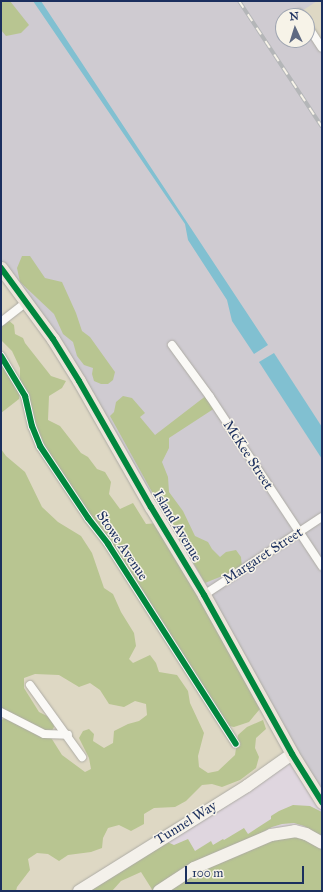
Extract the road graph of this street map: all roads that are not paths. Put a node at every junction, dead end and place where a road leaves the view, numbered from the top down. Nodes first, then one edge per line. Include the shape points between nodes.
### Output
1 (315, 37) edge
2 (322, 48) edge
3 (1, 268) edge
4 (27, 302) junction
5 (1, 322) edge
6 (172, 345) dead end
7 (1, 356) edge
8 (322, 517) edge
9 (299, 532) junction
10 (322, 566) edge
11 (204, 595) junction
12 (30, 685) dead end
13 (1, 712) edge
14 (68, 736) junction
15 (236, 744) dead end
16 (292, 754) junction
17 (82, 756) dead end
18 (321, 799) edge
19 (322, 843) edge
20 (79, 891) edge
21 (159, 891) edge

1 - 2 street
3 - 4 main road, Island Avenue
4 - 5 street
4 - 11 main road, Island Avenue via 79,381
6 - 9 street, McKee Street via 210,397
7 - 15 street, Stowe Avenue via 22,388 40,446 111,548
8 - 9 street, Margaret Street
9 - 10 street, McKee Street
9 - 11 street, Margaret Street
11 - 16 main road, Island Avenue
12 - 14 street
13 - 14 street via 44,734
14 - 17 street
16 - 18 main road, Island Avenue
16 - 20 street, Tunnel Way via 247,786
19 - 21 street via 295,831 271,834 194,868

